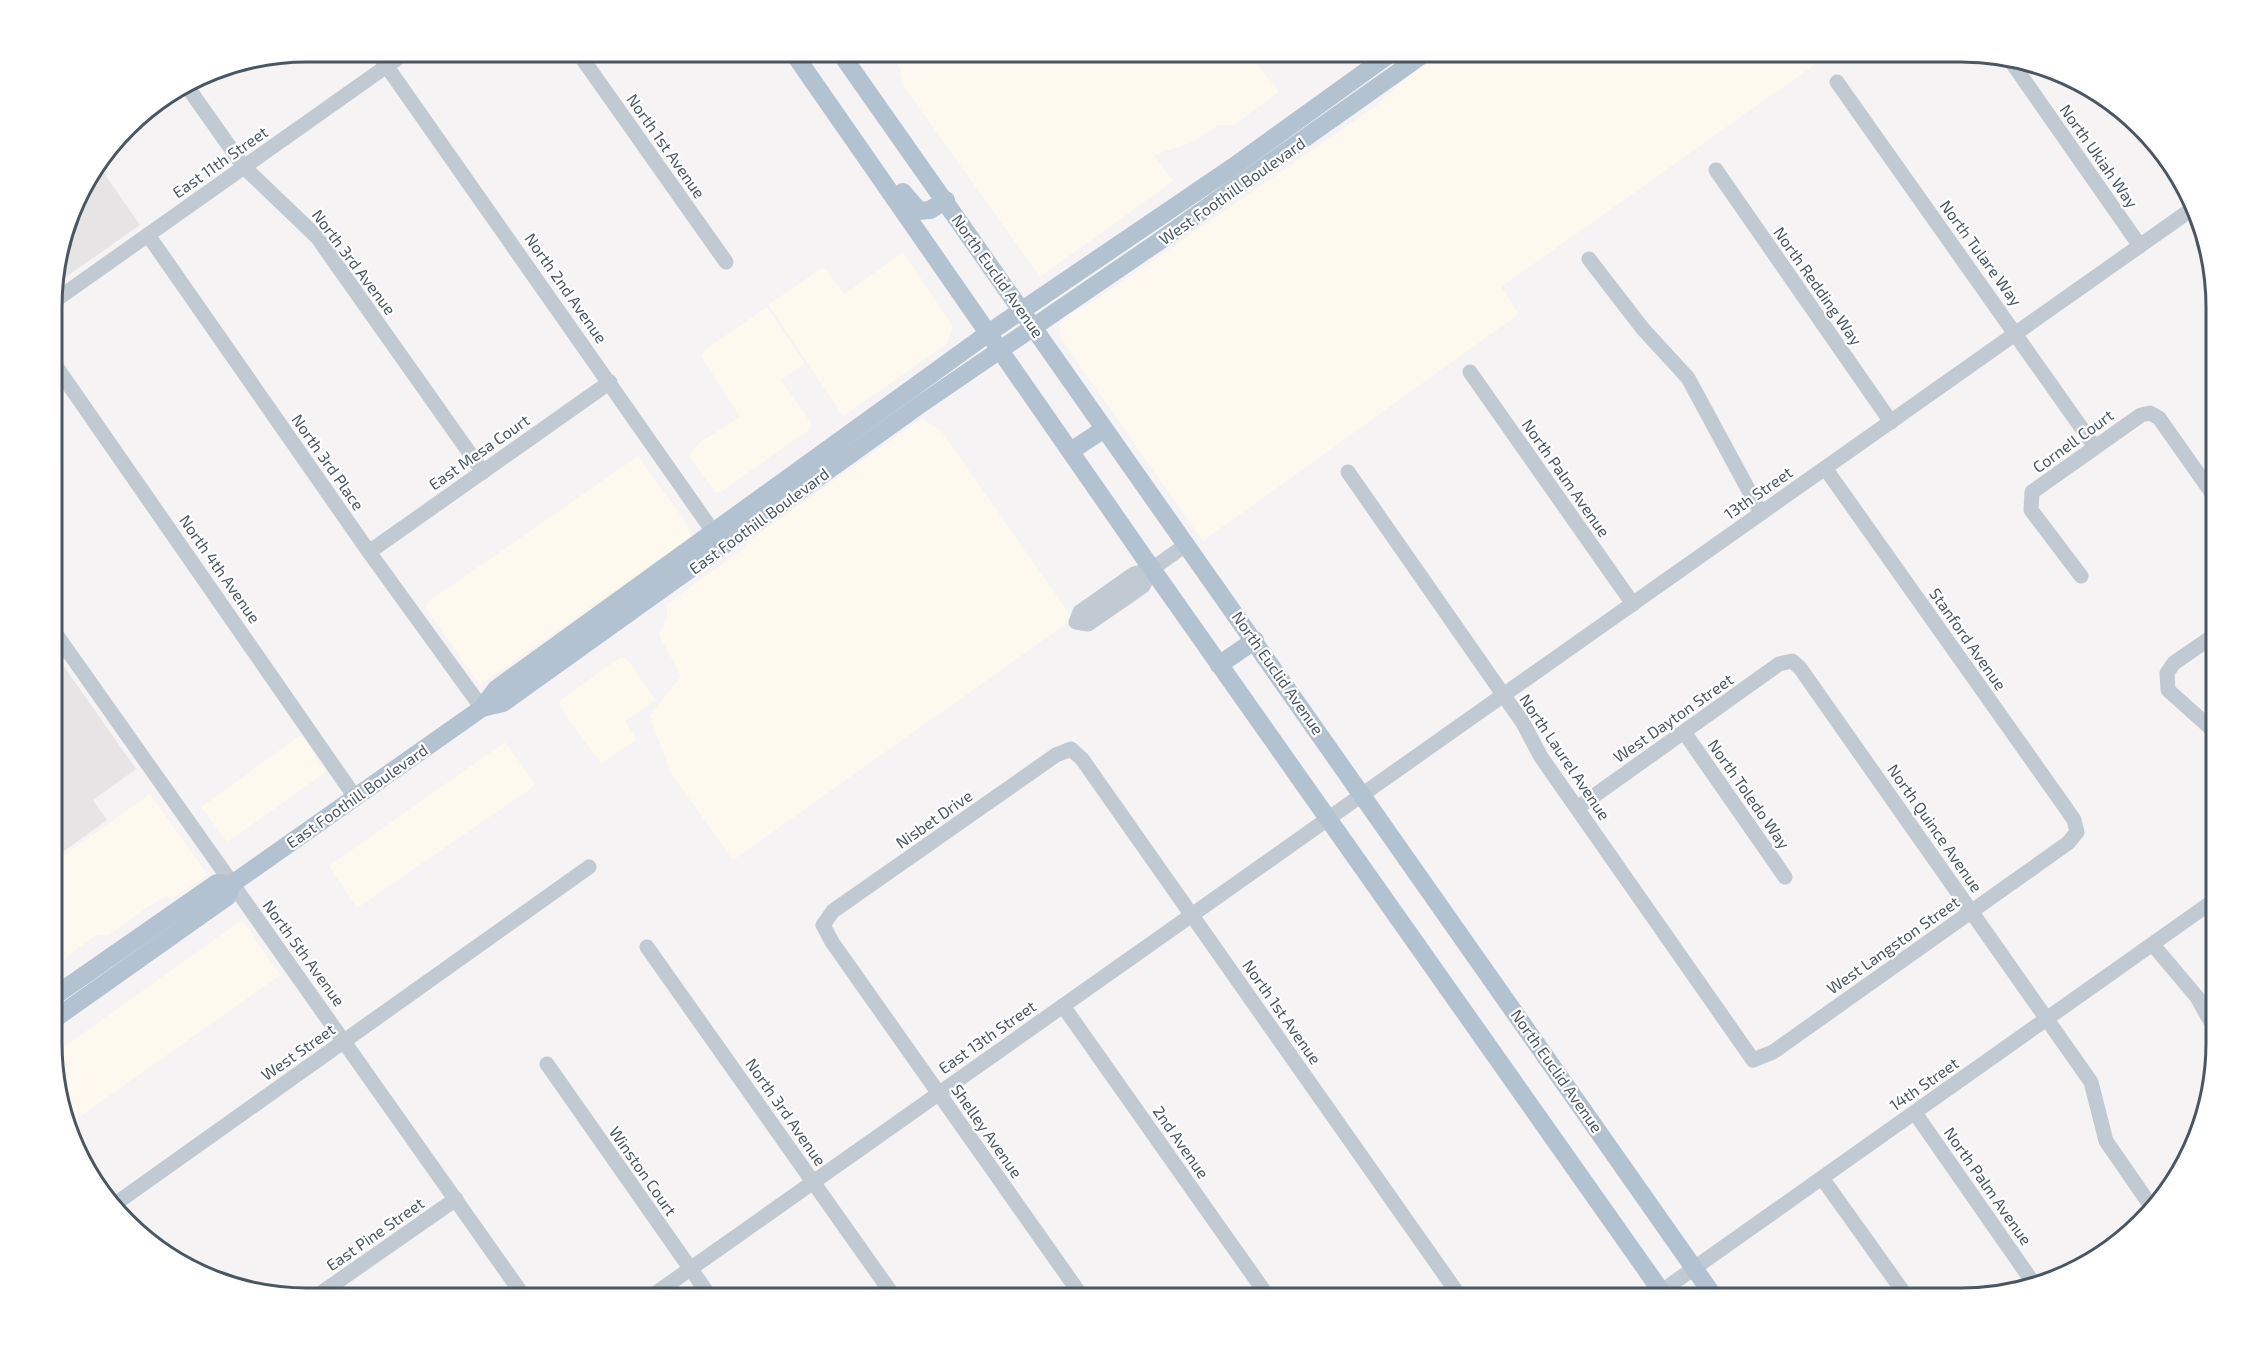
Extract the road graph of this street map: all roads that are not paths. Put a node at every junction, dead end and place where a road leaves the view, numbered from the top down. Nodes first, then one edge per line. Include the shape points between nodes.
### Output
1 (384, 62) edge
2 (393, 62) edge
3 (585, 62) edge
4 (800, 62) edge
5 (847, 62) edge
6 (1380, 62) edge
7 (1413, 62) edge
8 (387, 66) junction
9 (2015, 68) edge
10 (1836, 82) dead end
11 (190, 91) edge
12 (1310, 112) junction
13 (846, 128) junction
14 (244, 167) junction
15 (1716, 170) dead end
16 (1240, 185) junction
17 (946, 200) junction
18 (2188, 212) edge
19 (148, 235) junction
20 (2140, 246) junction
21 (1589, 259) dead end
22 (726, 262) dead end
23 (62, 296) edge
24 (1022, 312) junction
25 (1034, 329) junction
26 (990, 333) junction
27 (2017, 334) junction
28 (1001, 349) junction
29 (1470, 372) dead end
30 (62, 375) edge
31 (610, 382) junction
32 (1891, 422) junction
33 (1104, 429) junction
34 (2096, 447) junction
35 (1071, 451) junction
36 (1825, 468) junction
37 (483, 472) junction
38 (1348, 472) dead end
39 (2206, 485) edge
40 (1761, 513) junction
41 (719, 540) junction
42 (1187, 544) junction
43 (369, 552) junction
44 (1152, 569) junction
45 (2081, 576) dead end
46 (1633, 604) junction
47 (1255, 640) junction
48 (2206, 641) edge
49 (62, 643) edge
50 (1792, 661) joint
51 (1219, 665) junction
52 (1503, 696) junction
53 (482, 708) junction
54 (2206, 724) edge
55 (1684, 732) junction
56 (1071, 749) joint
57 (1364, 794) junction
58 (355, 797) junction
59 (1346, 806) joint
60 (1577, 808) junction
61 (1328, 819) junction
62 (2077, 832) joint
63 (590, 867) dead end
64 (1785, 877) dead end
65 (232, 884) junction
66 (2206, 906) edge
67 (1972, 911) junction
68 (1192, 915) junction
69 (823, 925) joint
70 (2152, 945) junction
71 (647, 947) dead end
72 (62, 991) edge
73 (1064, 1006) junction
74 (2206, 1013) edge
75 (62, 1014) edge
76 (2047, 1018) junction
77 (345, 1042) junction
78 (1753, 1060) joint
79 (547, 1064) dead end
80 (938, 1094) junction
81 (1915, 1113) junction
82 (1822, 1178) junction
83 (813, 1182) junction
84 (456, 1199) junction
85 (119, 1201) edge
86 (2148, 1202) edge
87 (1694, 1268) junction
88 (690, 1269) junction
89 (2030, 1277) edge
90 (328, 1288) edge
91 (518, 1288) edge
92 (663, 1288) edge
93 (704, 1288) edge
94 (889, 1288) edge
95 (1076, 1288) edge
96 (1262, 1288) edge
97 (1454, 1288) edge
98 (1655, 1288) edge
99 (1669, 1288) edge
100 (1708, 1288) edge
101 (1900, 1288) edge

1 - 8 street, North 2nd Avenue
2 - 8 street, East 11th Street
3 - 22 street, North 1st Avenue
4 - 13 main road
5 - 17 main road, North Euclid Avenue
6 - 12 main road, West Foothill Boulevard
7 - 16 main road, West Foothill Boulevard
8 - 14 street, East 11th Street
8 - 31 street, North 2nd Avenue
9 - 20 street, North Ukiah Way
10 - 27 street, North Tulare Way
11 - 14 street, North 3rd Avenue
12 - 16 main road via 1296,132 1241,172
12 - 24 main road, West Foothill Boulevard
13 - 17 main road via 881,159 919,211 930,210
13 - 26 main road
14 - 19 street, East 11th Street
14 - 37 street, North 3rd Avenue via 317,237
15 - 32 street, North Redding Way
16 - 25 main road, West Foothill Boulevard
17 - 24 main road, North Euclid Avenue
18 - 20 street, 13th Street
19 - 23 street, East 11th Street
19 - 43 street, North 3rd Place
20 - 27 street, 13th Street
21 - 40 street via 1688,378
24 - 25 main road, North Euclid Avenue
24 - 26 main road, East Foothill Boulevard
25 - 28 main road, East Foothill Boulevard
25 - 33 main road, North Euclid Avenue
26 - 28 main road
26 - 41 main road, East Foothill Boulevard
27 - 32 street, 13th Street
27 - 34 street, North Tulare Way
28 - 35 main road
28 - 41 main road, East Foothill Boulevard
29 - 46 street, North Palm Avenue
30 - 58 street, North 4th Avenue
31 - 37 street, East Mesa Court
31 - 41 street, North 2nd Avenue
32 - 36 street, 13th Street
33 - 35 main road
33 - 42 main road, North Euclid Avenue
34 - 39 street, Cornell Court via 2141,415 2151,413 2159,418
34 - 45 street, Cornell Court via 2032,492 2031,510
35 - 44 main road
36 - 40 street, 13th Street
36 - 62 street, Stanford Avenue via 2063,804
37 - 43 street, East Mesa Court
38 - 52 street, North Laurel Avenue
40 - 46 street, 13th Street
41 - 53 main road, East Foothill Boulevard via 503,704
42 - 44 street
42 - 47 main road, North Euclid Avenue
43 - 53 street, North 3rd Place
44 - 44 street via 1134,574 1080,612 1076,622 1088,624 1143,586
44 - 51 main road
46 - 52 street, 13th Street
47 - 51 main road
47 - 57 main road, North Euclid Avenue
48 - 54 street via 2174,663 2167,673 2168,690
49 - 65 street, North 5th Avenue
50 - 55 street, West Dayton Street via 1779,664
50 - 67 street, North Quince Avenue
51 - 61 main road
52 - 57 street, 13th Street
52 - 60 street, North Laurel Avenue
53 - 58 main road, East Foothill Boulevard
55 - 60 street, West Dayton Street
55 - 64 street, North Toledo Way
56 - 68 street, North 1st Avenue
56 - 69 street, Nisbet Drive via 1056,755 833,911
57 - 59 street, 13th Street
57 - 87 main road, North Euclid Avenue
58 - 65 main road, East Foothill Boulevard
59 - 61 street, East 13th Street
60 - 78 street, North Laurel Avenue
61 - 68 street, East 13th Street
61 - 98 main road
62 - 67 street, West Langston Street via 2068,843
63 - 77 street, West Street
65 - 72 main road, East Foothill Boulevard via 217,883
65 - 75 main road, East Foothill Boulevard via 227,897
65 - 77 street, North 5th Avenue
66 - 70 street, 14th Street
67 - 76 street, North Quince Avenue
67 - 78 street, West Langston Street via 1773,1052
68 - 73 street, East 13th Street
68 - 97 street, North 1st Avenue
69 - 80 street, Shelley Avenue
70 - 74 street
70 - 76 street, 14th Street
71 - 83 street, North 3rd Avenue
73 - 80 street, East 13th Street
73 - 96 street, 2nd Avenue
76 - 81 street, 14th Street
76 - 86 street, North Quince Avenue via 2091,1082 2106,1140
77 - 84 street, North 5th Avenue
77 - 85 street, West Street
79 - 88 street, Winston Court
80 - 83 street, East 13th Street
80 - 95 street, Shelley Avenue
81 - 82 street, 14th Street
81 - 89 street, North Palm Avenue
82 - 87 street, 14th Street
82 - 101 street
83 - 88 street, East 13th Street
83 - 94 street, North 3rd Avenue
84 - 90 street, East Pine Street
84 - 91 street, North 5th Avenue
87 - 99 street, 14th Street
87 - 100 main road, North Euclid Avenue
88 - 92 street, East 13th Street
88 - 93 street, Winston Court

